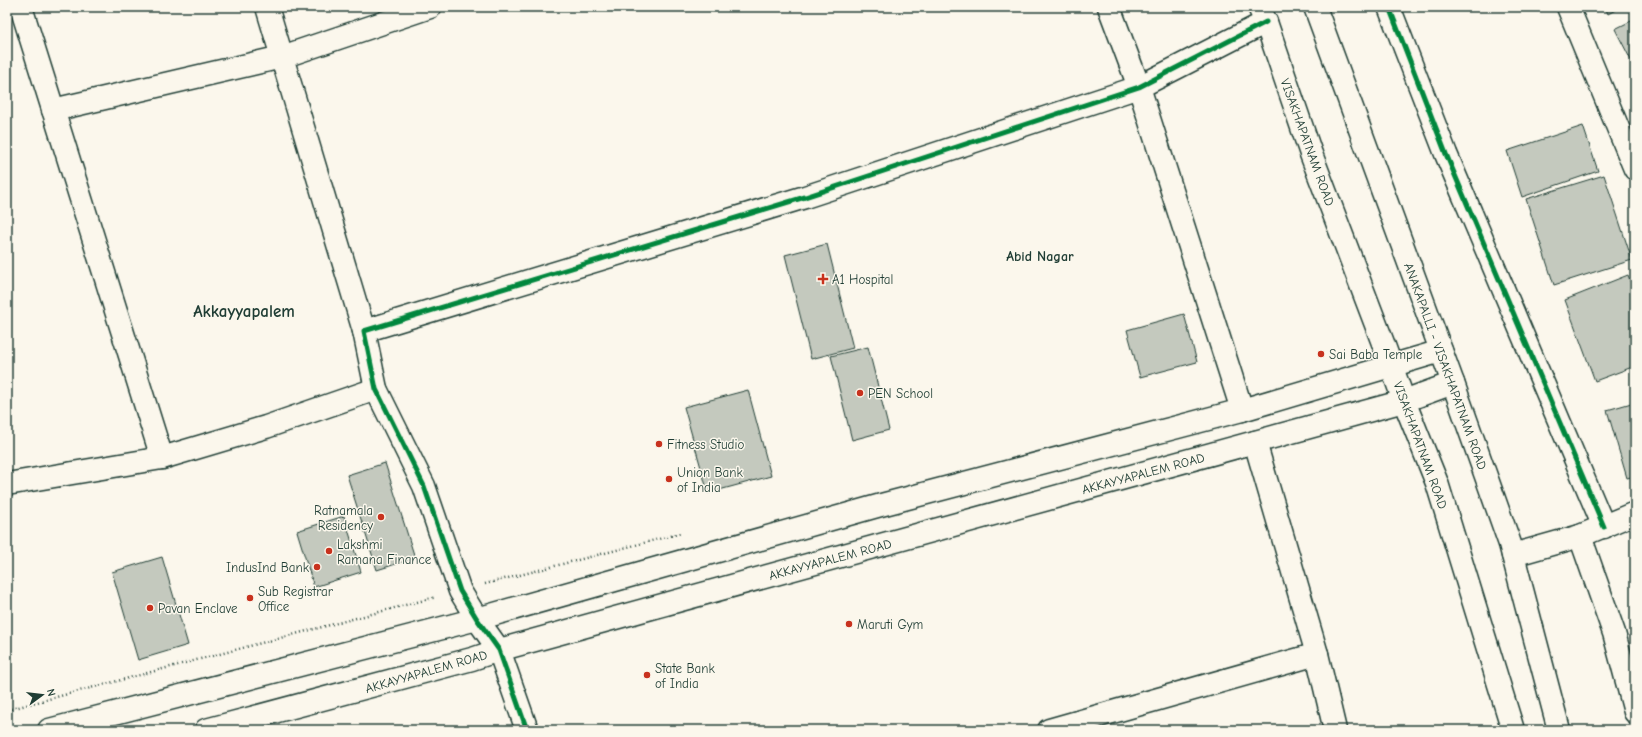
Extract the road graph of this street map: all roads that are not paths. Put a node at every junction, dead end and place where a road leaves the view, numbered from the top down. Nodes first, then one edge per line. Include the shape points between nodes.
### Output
1 (21, 7) edge
2 (266, 7) edge
3 (430, 7) edge
4 (1109, 7) edge
5 (1315, 7) edge
6 (1389, 7) edge
7 (1568, 7) edge
8 (1262, 15) edge
9 (282, 57) junction
10 (1139, 87) junction
11 (53, 110) junction
12 (1635, 169) edge
13 (364, 331) junction
14 (1441, 351) junction
15 (1392, 366) junction
16 (1453, 383) junction
17 (376, 389) junction
18 (1404, 401) junction
19 (1242, 410) junction
20 (1255, 442) junction
21 (162, 458) junction
22 (7, 484) edge
23 (1635, 513) edge
24 (1604, 527) junction
25 (1580, 536) junction
26 (1513, 555) junction
27 (477, 619) junction
28 (499, 650) junction
29 (1317, 654) junction
30 (1635, 712) edge
31 (49, 730) edge
32 (206, 730) edge
33 (527, 730) edge
34 (1049, 730) edge
35 (1335, 730) edge
36 (1513, 730) edge
37 (1559, 730) edge

1 - 11 street
2 - 9 street
3 - 9 street
4 - 10 street
5 - 14 street, ANAKAPALLI - VISAKHAPATNAM ROAD
6 - 24 street via 1446,154
7 - 12 street
8 - 10 street
8 - 15 street, VISAKHAPATNAM ROAD via 1310,154
9 - 11 street
9 - 13 street
10 - 13 street via 805,197
10 - 19 street
11 - 21 street
13 - 17 street
14 - 15 street
14 - 16 street, ANAKAPALLI - VISAKHAPATNAM ROAD
15 - 18 street, VISAKHAPATNAM ROAD
15 - 19 street
16 - 18 street, AKKAYYAPALEM ROAD
16 - 26 street, ANAKAPALLI - VISAKHAPATNAM ROAD
17 - 21 street via 266,427
17 - 27 street via 424,486 460,591
18 - 20 street, AKKAYYAPALEM ROAD
18 - 36 street, VISAKHAPATNAM ROAD via 1437,483
19 - 27 street via 881,505
20 - 28 street, AKKAYYAPALEM ROAD
20 - 29 street
21 - 22 street
23 - 24 street
24 - 25 street
25 - 26 street
25 - 30 street via 1614,633
26 - 37 street, ANAKAPALLI - VISAKHAPATNAM ROAD
27 - 28 street
27 - 31 street
28 - 32 street, AKKAYYAPALEM ROAD
28 - 33 street
29 - 34 street
29 - 35 street

